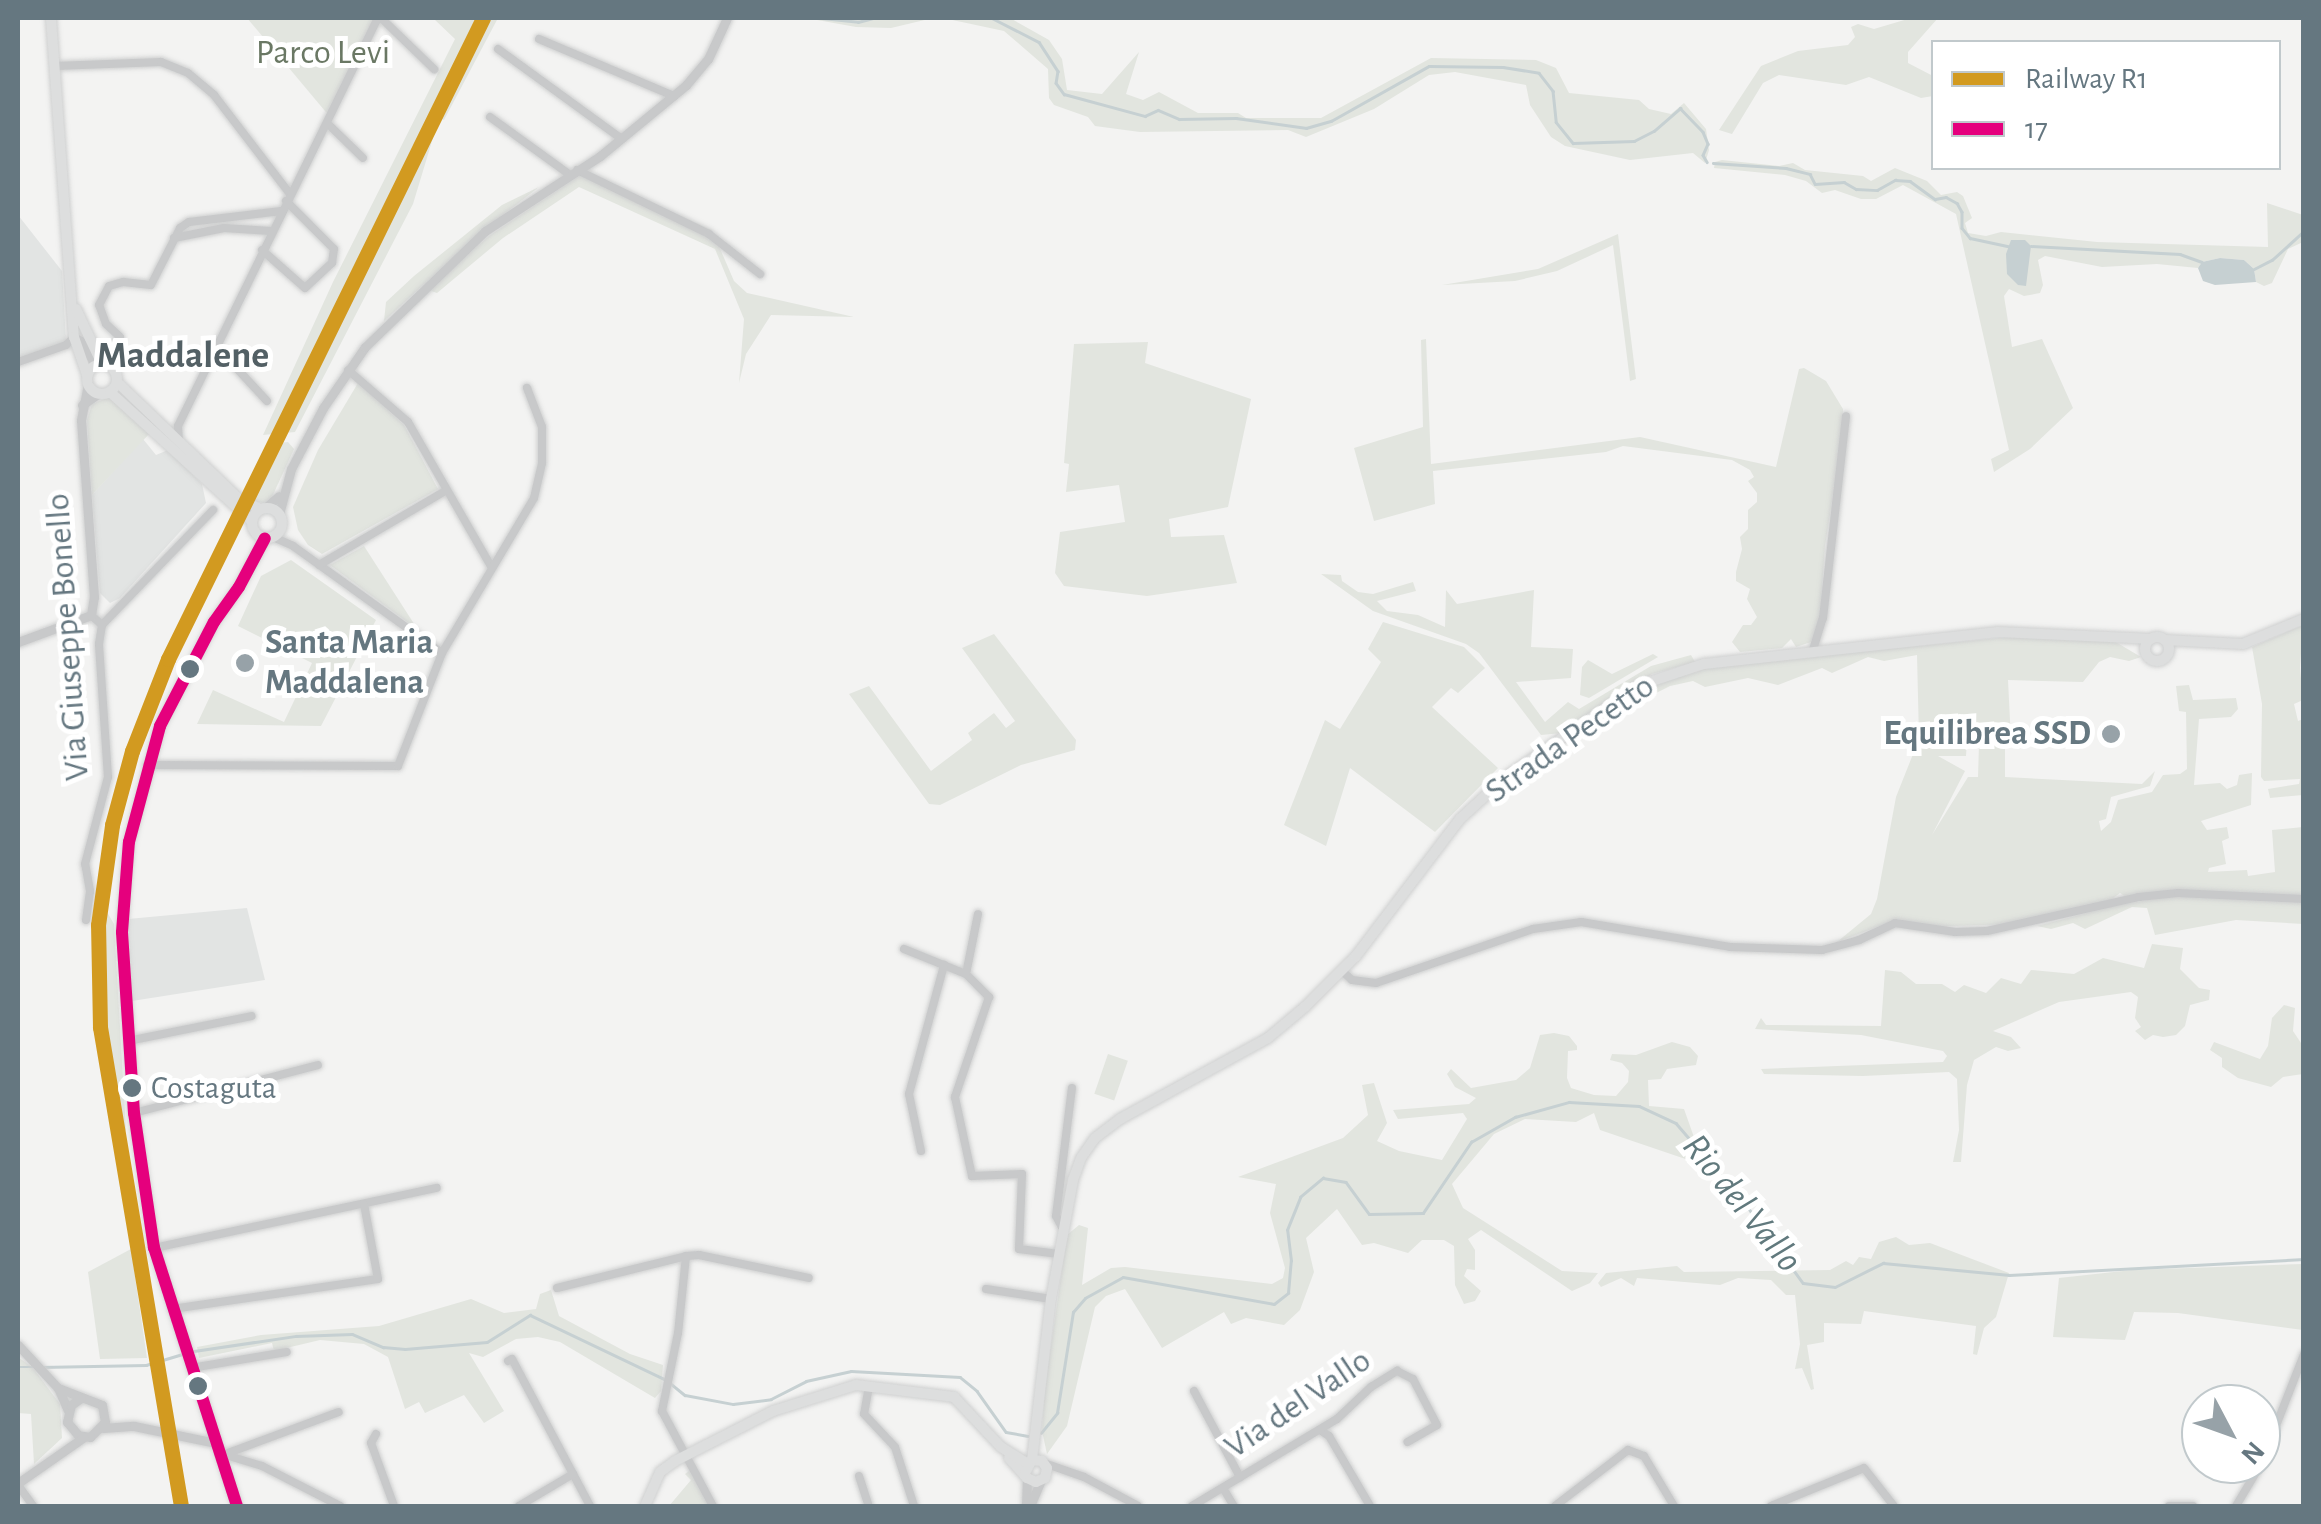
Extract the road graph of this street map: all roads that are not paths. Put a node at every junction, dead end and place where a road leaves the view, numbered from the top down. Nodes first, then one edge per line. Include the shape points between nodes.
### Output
1 (50, 18) edge
2 (380, 18) edge
3 (728, 18) edge
4 (540, 38) dead end
5 (498, 48) dead end
6 (54, 66) junction
7 (434, 69) dead end
8 (674, 96) junction
9 (490, 117) dead end
10 (328, 123) junction
11 (622, 139) junction
12 (363, 158) dead end
13 (574, 173) junction
14 (288, 198) junction
15 (281, 210) junction
16 (271, 230) junction
17 (174, 238) junction
18 (262, 250) junction
19 (760, 274) dead end
20 (74, 304) junction
21 (74, 338) junction
22 (216, 346) junction
23 (18, 362) edge
24 (348, 370) junction
25 (96, 371) junction
26 (527, 388) dead end
27 (108, 389) junction
28 (267, 401) dead end
29 (82, 405) junction
30 (1846, 416) dead end
31 (160, 424) junction
32 (178, 426) junction
33 (179, 442) junction
34 (447, 490) junction
35 (280, 494) junction
36 (263, 509) junction
37 (212, 510) dead end
38 (278, 514) junction
39 (265, 532) junction
40 (320, 565) junction
41 (492, 568) junction
42 (91, 615) junction
43 (2304, 620) edge
44 (102, 625) junction
45 (2115, 637) junction
46 (2151, 639) junction
47 (2165, 640) junction
48 (18, 642) edge
49 (2198, 643) junction
50 (1812, 652) junction
51 (2146, 652) junction
52 (442, 653) junction
53 (2168, 654) junction
54 (147, 765) junction
55 (2304, 899) edge
56 (978, 914) dead end
57 (86, 920) dead end
58 (904, 949) dead end
59 (944, 965) junction
60 (1342, 971) junction
61 (966, 974) junction
62 (252, 1016) dead end
63 (128, 1041) junction
64 (318, 1066) dead end
65 (1072, 1088) dead end
66 (134, 1113) junction
67 (921, 1152) dead end
68 (437, 1188) dead end
69 (364, 1204) junction
70 (1064, 1230) junction
71 (154, 1248) junction
72 (1059, 1254) junction
73 (686, 1256) junction
74 (808, 1278) dead end
75 (556, 1288) dead end
76 (986, 1289) dead end
77 (1051, 1299) junction
78 (172, 1309) junction
79 (18, 1345) edge
80 (287, 1352) dead end
81 (2304, 1354) edge
82 (508, 1361) dead end
83 (190, 1366) junction
84 (869, 1386) junction
85 (58, 1388) junction
86 (1194, 1391) dead end
87 (81, 1398) junction
88 (68, 1410) junction
89 (104, 1411) junction
90 (339, 1412) dead end
91 (2281, 1413) edge
92 (68, 1426) junction
93 (134, 1426) junction
94 (103, 1428) junction
95 (1320, 1430) junction
96 (376, 1434) dead end
97 (84, 1437) junction
98 (1408, 1442) dead end
99 (221, 1450) junction
100 (686, 1455) junction
101 (56, 1457) junction
102 (1034, 1460) junction
103 (573, 1474) junction
104 (1076, 1474) junction
105 (859, 1476) dead end
106 (1240, 1477) junction
107 (1043, 1480) junction
108 (18, 1484) edge
109 (2249, 1484) edge
110 (1223, 1488) junction
111 (1568, 1502) edge
112 (33, 1506) edge
113 (236, 1506) edge
114 (340, 1506) edge
115 (394, 1506) edge
116 (519, 1506) edge
117 (590, 1506) edge
118 (644, 1506) edge
119 (713, 1506) edge
120 (869, 1506) edge
121 (914, 1506) edge
122 (1028, 1506) edge
123 (1138, 1506) edge
124 (1192, 1506) edge
125 (1234, 1506) edge
126 (1370, 1506) edge
127 (1555, 1506) edge
128 (1674, 1506) edge
129 (1772, 1506) edge
130 (1894, 1506) edge
131 (2170, 1506) edge
132 (2193, 1506) edge
133 (2236, 1506) edge

1 - 6 main road
2 - 7 street
2 - 10 street
3 - 8 street via 708,59
4 - 8 street
5 - 11 street
6 - 14 street via 161,62 188,73 214,95
6 - 20 main road
8 - 11 street
9 - 13 street
10 - 12 street
10 - 14 street
11 - 13 street
13 - 19 street via 708,234
13 - 24 street via 485,231 386,324
14 - 15 street
14 - 18 street via 334,249 332,263 305,288
15 - 16 street
15 - 17 street via 189,222
16 - 17 street via 224,228
16 - 18 street
17 - 25 street via 151,285 123,282 102,293 98,305 120,337
18 - 22 street
20 - 21 main road
20 - 25 main road
21 - 23 street
21 - 25 main road
22 - 28 street
22 - 32 street
24 - 34 street via 408,422
24 - 35 street
25 - 27 main road
25 - 27 main road via 116,374
25 - 29 street, Via Giuseppe Bonello
26 - 41 street via 542,428 540,475 524,521
27 - 29 street
27 - 31 main road
27 - 39 main road
29 - 42 street, Via Giuseppe Bonello
30 - 50 street via 1823,618
31 - 32 street
31 - 33 main road
32 - 33 street
33 - 36 main road via 239,499
34 - 40 street
34 - 41 street
35 - 36 street
35 - 38 street
36 - 38 main road
36 - 39 main road
37 - 44 street
38 - 39 main road
39 - 40 street
39 - 54 main road via 240,587 200,647
40 - 52 street
41 - 52 street
42 - 44 street, Via Giuseppe Bonello
42 - 48 street
43 - 49 main road, Strada Pecetto via 2244,644
44 - 57 street, Via Giuseppe Bonello via 108,776 85,864
45 - 46 main road, Strada Pecetto
45 - 50 main road, Strada Pecetto via 1998,632
45 - 51 main road, Strada Pecetto
46 - 47 main road, Strada Pecetto
46 - 51 main road
47 - 49 main road, Strada Pecetto
47 - 53 main road
49 - 53 main road, Strada Pecetto
50 - 60 main road, Strada Pecetto via 1684,668 1613,701 1485,794
51 - 53 main road, Strada Pecetto via 2156,661
52 - 54 street via 398,766
54 - 63 main road via 124,884
55 - 60 street via 2139,897 1987,931 1895,923 1822,950 1713,945 1581,922 1533,929 1376,983 1352,980
56 - 61 street
58 - 59 street
59 - 61 street
59 - 67 street via 910,1094
60 - 70 main road, Strada Pecetto via 1268,1038 1095,1138 1072,1180
61 - 72 street via 990,1003 956,1097 972,1176 1022,1174 1019,1249
62 - 63 street
63 - 66 main road
64 - 66 street
65 - 70 street via 1056,1216
66 - 71 main road
68 - 69 street
69 - 71 street
69 - 78 street via 378,1279
70 - 72 main road, Strada Pecetto
71 - 78 main road
72 - 77 main road, Strada Pecetto
73 - 74 street
73 - 75 street
73 - 100 street via 663,1418
76 - 77 street
77 - 102 main road, Strada Pecetto
78 - 83 main road
79 - 85 street
80 - 83 street
81 - 91 street
82 - 103 street
83 - 99 main road
84 - 100 main road via 801,1400
84 - 102 main road via 954,1398 1001,1447
84 - 121 street via 864,1414 895,1448
85 - 87 street
85 - 88 street
86 - 106 street
87 - 88 street
87 - 89 street via 98,1401
88 - 92 street
89 - 93 street
89 - 94 street
90 - 99 street
92 - 97 street
92 - 101 street via 68,1441
93 - 94 street
93 - 99 street
94 - 97 street
95 - 98 street, Via del Vallo via 1371,1387 1405,1371 1436,1424
95 - 106 street, Via del Vallo
95 - 126 street
96 - 115 street via 371,1443
97 - 101 street
99 - 113 main road
99 - 114 street
100 - 118 main road via 660,1472
100 - 119 street
101 - 108 street
102 - 104 street
102 - 107 main road
102 - 107 main road, Strada Pecetto
102 - 122 street
103 - 116 street
103 - 117 street
104 - 107 street
104 - 123 street
105 - 120 street
106 - 110 street, Via del Vallo
107 - 122 street
108 - 112 street
109 - 133 street
110 - 124 street, Via del Vallo
110 - 125 street
111 - 127 street
111 - 128 street via 1628,1450 1644,1456
129 - 130 street via 1864,1468
131 - 132 street

